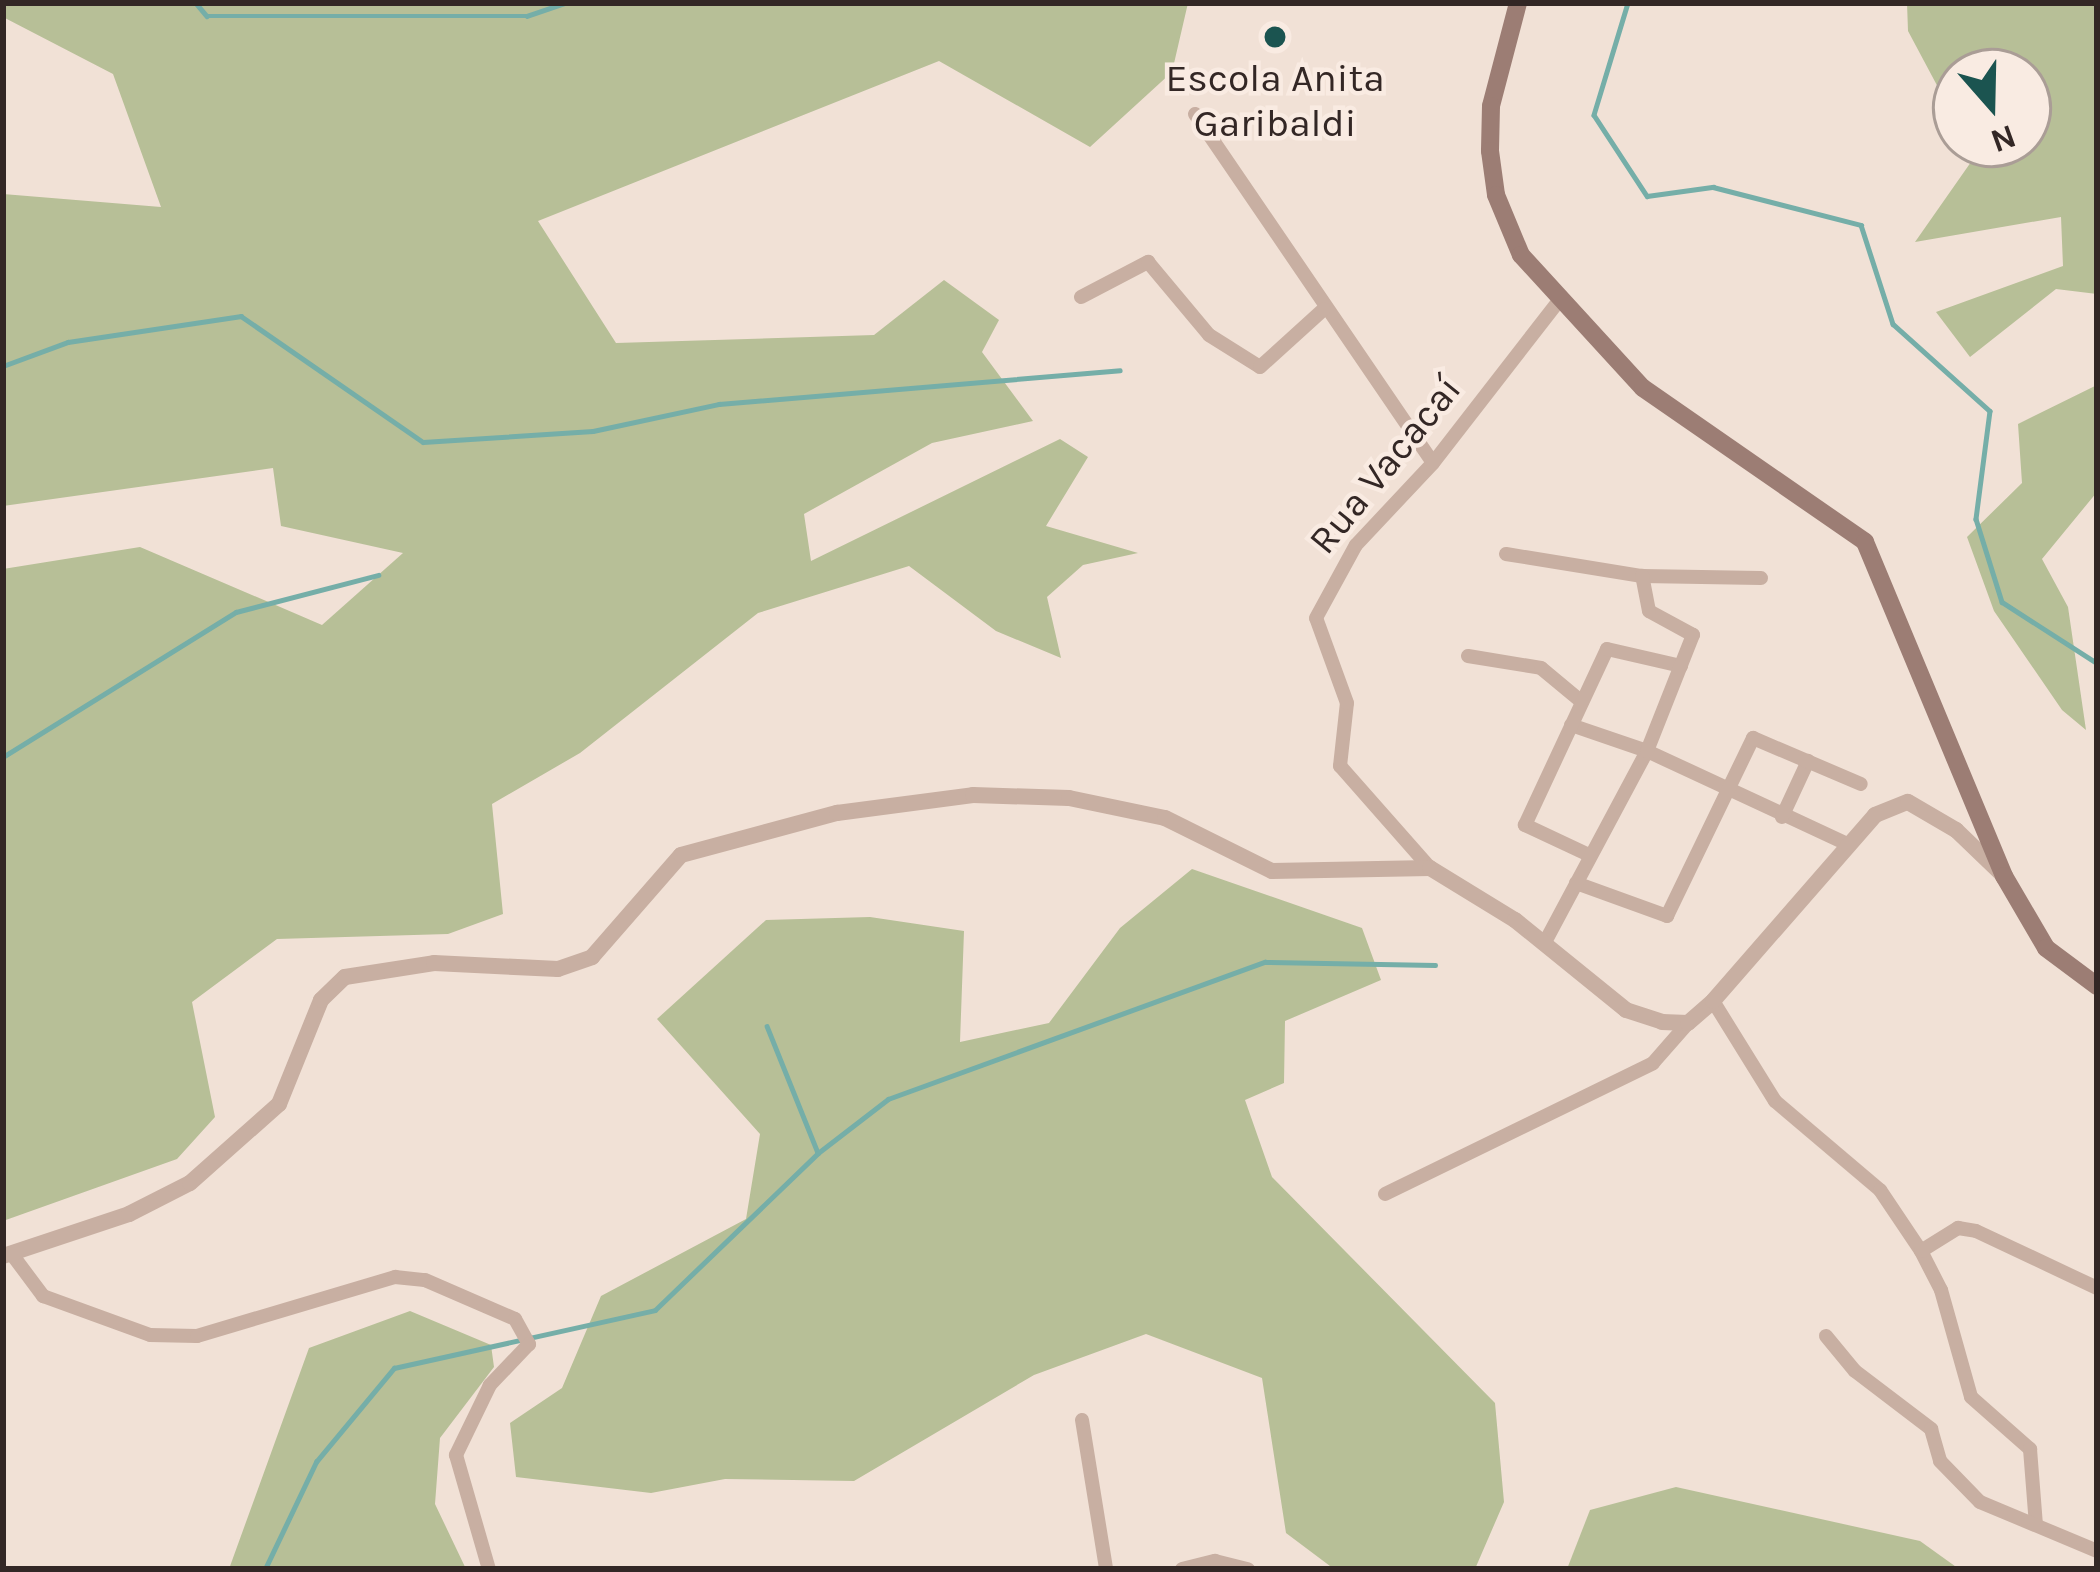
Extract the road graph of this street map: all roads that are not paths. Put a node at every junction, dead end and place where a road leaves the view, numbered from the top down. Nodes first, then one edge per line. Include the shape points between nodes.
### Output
1 (1518, 3) edge
2 (1195, 114) dead end
3 (1081, 297) dead end
4 (1560, 299) junction
5 (1324, 309) junction
6 (1433, 463) junction
7 (1506, 554) dead end
8 (1642, 576) junction
9 (1761, 578) dead end
10 (1468, 656) dead end
11 (1681, 666) junction
12 (1582, 702) junction
13 (1571, 725) junction
14 (1647, 751) junction
15 (1808, 761) junction
16 (1861, 784) dead end
17 (1725, 793) junction
18 (1782, 817) junction
19 (1845, 843) junction
20 (1589, 855) junction
21 (1430, 868) junction
22 (2004, 877) junction
23 (1576, 883) junction
24 (1544, 944) junction
25 (2097, 986) edge
26 (1713, 1001) junction
27 (1688, 1023) junction
28 (1385, 1194) dead end
29 (1921, 1251) junction
30 (7, 1255) edge
31 (2097, 1288) edge
32 (1826, 1336) dead end
33 (1082, 1420) dead end
34 (2036, 1525) junction
35 (2097, 1551) edge
36 (489, 1569) edge
37 (1106, 1569) edge
38 (1182, 1569) edge
39 (1248, 1569) edge

1 - 4 main road via 1491,106 1496,195 1521,255
2 - 5 street
3 - 5 street via 1148,262 1210,335 1260,367
4 - 6 street, Rua Vacacaí
4 - 22 main road via 1643,388 1717,447 1805,496 1865,542
5 - 6 street
6 - 21 street, Rua Vacacaí via 1355,545 1316,618 1347,703 1340,766
7 - 8 street
8 - 9 street
8 - 11 street via 1649,611 1693,632
10 - 12 street via 1541,668
11 - 12 street via 1607,649
11 - 14 street
12 - 13 street
13 - 14 street
13 - 20 street via 1525,825
14 - 17 street
14 - 20 street
15 - 16 street
15 - 17 street via 1753,738
15 - 18 street
17 - 18 street
17 - 23 street via 1667,916
18 - 19 street
19 - 22 street via 1875,814 1909,802 1956,830
19 - 26 street
20 - 23 street
21 - 24 street
21 - 30 street via 1272,871 1166,818 1069,798 973,795 837,813 681,855 592,957 558,969 434,963 345,977 321,1000 279,1104 190,1183 129,1214
22 - 25 main road via 2046,948
23 - 24 street
24 - 27 street via 1626,1010
26 - 27 street
26 - 29 street via 1775,1101 1880,1190
27 - 28 street via 1653,1063
29 - 31 street via 1958,1228 1976,1231
29 - 34 street via 1941,1290 1971,1397 2030,1449
30 - 36 street via 43,1296 150,1335 197,1336 395,1277 425,1280 515,1319 529,1344 490,1385 456,1455
32 - 34 street via 1855,1371 1931,1429 1940,1461 1980,1502
33 - 37 street
34 - 35 street
38 - 39 street via 1215,1561

